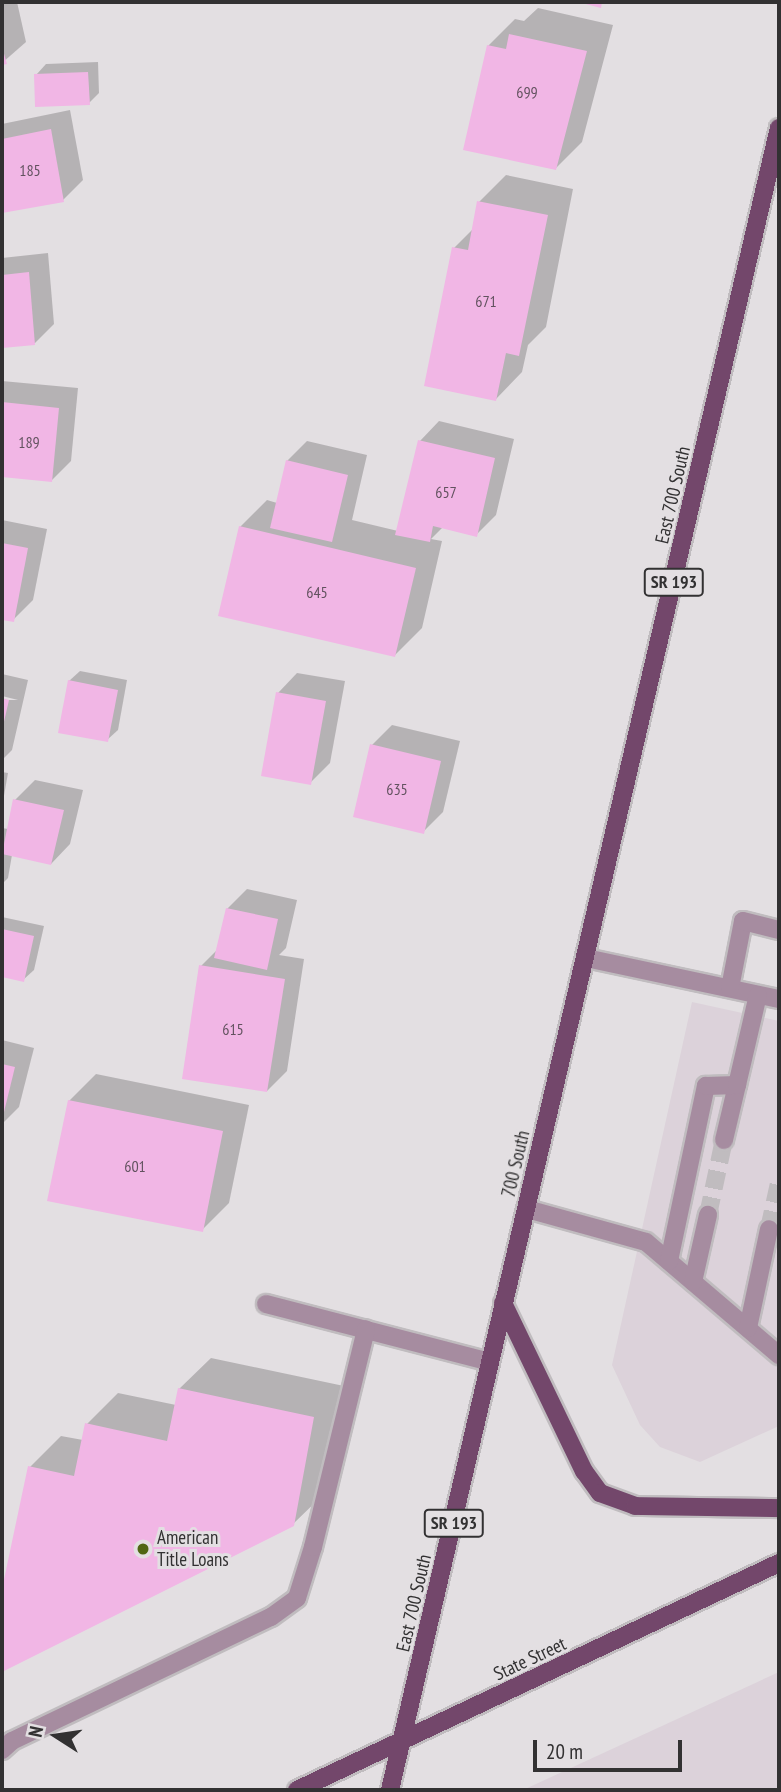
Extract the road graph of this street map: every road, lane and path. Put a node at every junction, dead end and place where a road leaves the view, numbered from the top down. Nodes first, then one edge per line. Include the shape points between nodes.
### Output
1 (779, 128) edge
2 (779, 930) edge
3 (586, 957) junction
4 (730, 988) junction
5 (758, 995) junction
6 (779, 999) edge
7 (568, 1035) joint
8 (737, 1085) junction
9 (724, 1140) tunnel mouth
10 (527, 1209) junction
11 (708, 1216) tunnel mouth
12 (769, 1228) tunnel mouth
13 (669, 1261) junction
14 (693, 1282) junction
15 (503, 1303) junction
16 (266, 1304) dead end
17 (748, 1328) junction
18 (366, 1329) junction
19 (779, 1355) edge
20 (490, 1362) junction
21 (779, 1508) edge
22 (779, 1563) edge
23 (402, 1742) junction
24 (2, 1750) edge
25 (297, 1790) edge
26 (390, 1790) edge

1 - 3 main road, East 700 South / SR 193
2 - 4 lane via 743,921
3 - 4 lane
3 - 7 main road, East 700 South / SR 193
4 - 5 lane
5 - 6 lane
5 - 8 lane
7 - 10 main road, 700 South / SR 193
8 - 9 lane
8 - 13 lane via 706,1086
10 - 13 lane via 646,1242
10 - 15 main road, 700 South / SR 193
11 - 14 lane
12 - 17 lane
13 - 14 lane
14 - 17 lane
15 - 20 main road, East 700 South / SR 193
15 - 21 main road via 584,1471 600,1493 635,1506
16 - 18 lane
17 - 19 lane
18 - 20 lane
18 - 24 lane via 297,1598 271,1617 12,1741
20 - 23 main road, East 700 South / SR 193
22 - 23 main road, State Street
23 - 25 main road, State Street
23 - 26 main road, East 700 South / SR 193

